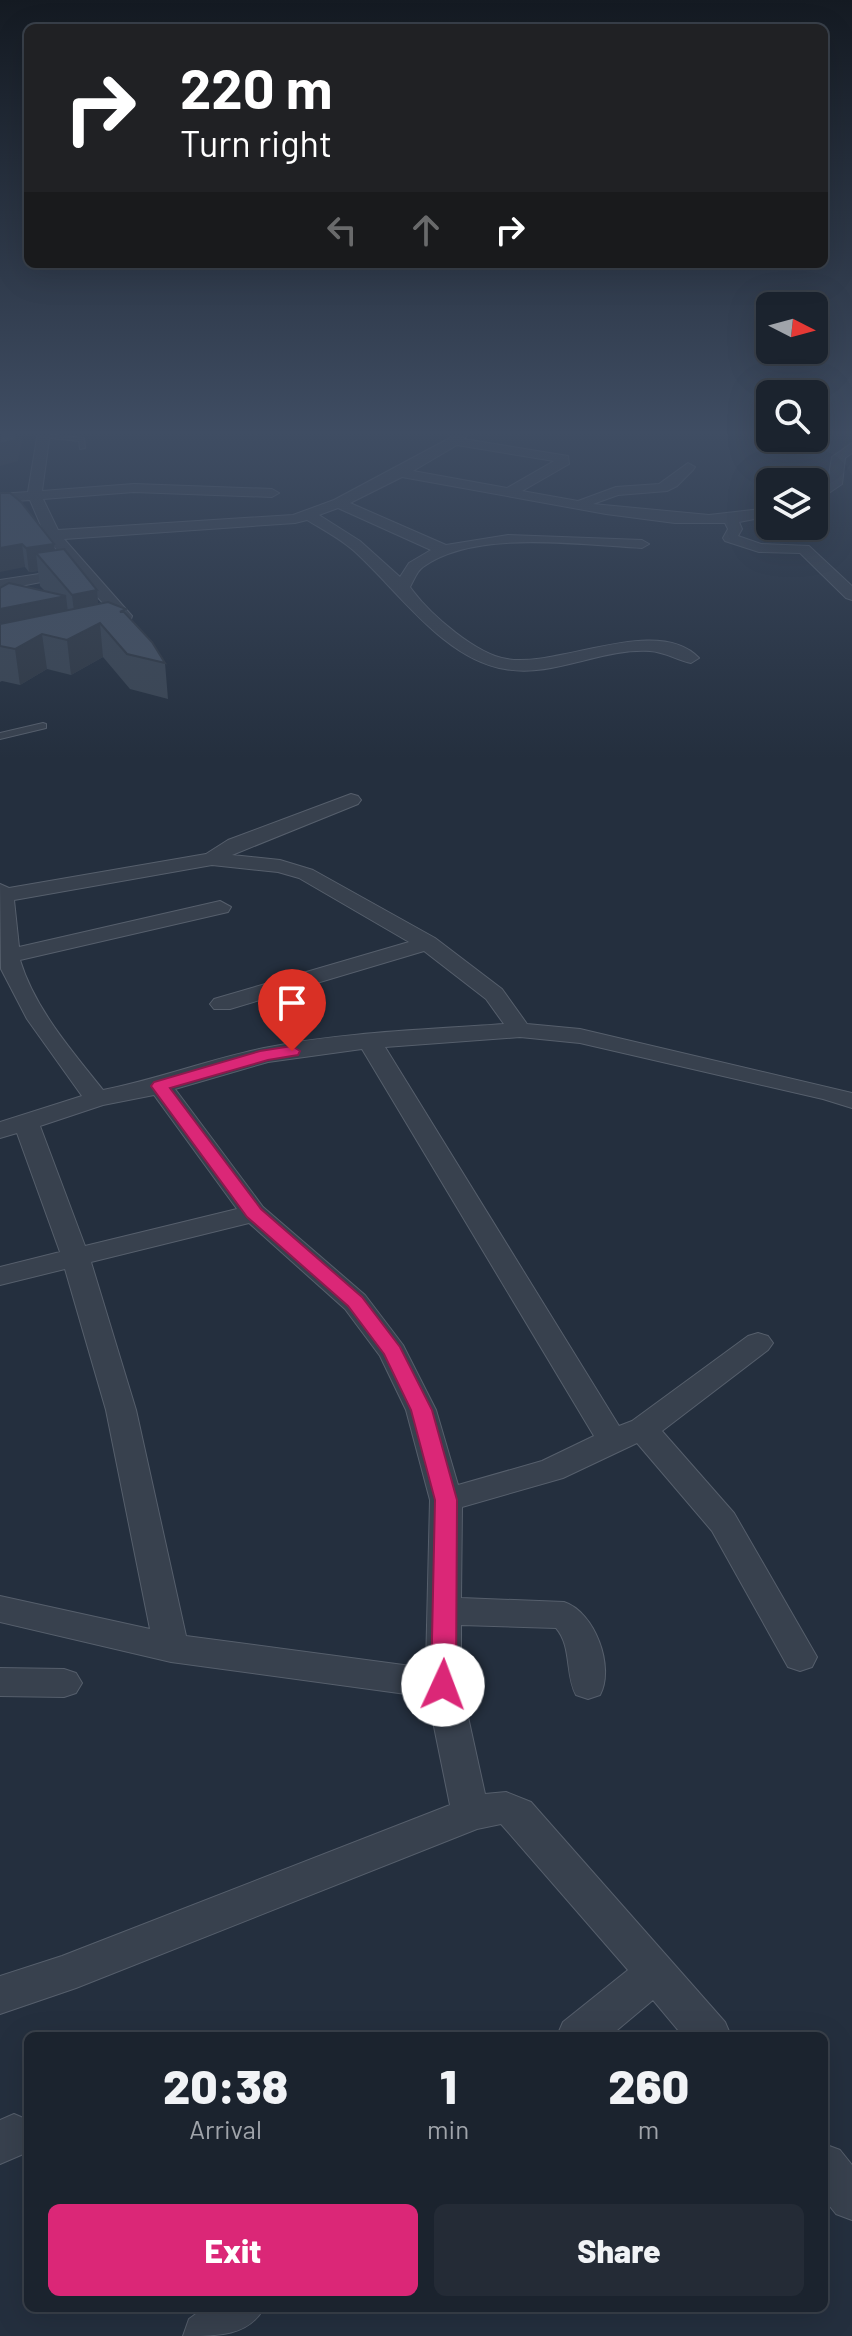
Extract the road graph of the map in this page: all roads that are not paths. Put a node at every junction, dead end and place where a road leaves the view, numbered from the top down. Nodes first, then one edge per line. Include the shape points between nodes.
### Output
1 (57, 541) edge
2 (350, 541) edge
3 (424, 541) edge
4 (490, 541) edge
5 (510, 541) edge
6 (645, 541) edge
7 (739, 541) edge
8 (444, 550) junction
9 (83, 571) junction
10 (0, 585) edge
11 (402, 587) junction
12 (852, 595) edge
13 (92, 633) edge
14 (691, 658) dead end
15 (43, 726) dead end
16 (0, 736) edge
17 (351, 800) dead end
18 (212, 859) junction
19 (1, 894) edge
20 (220, 907) dead end
21 (4, 941) edge
22 (427, 943) junction
23 (222, 1004) dead end
24 (520, 1030) junction
25 (369, 1041) junction
26 (160, 1086) junction
27 (97, 1099) junction
28 (852, 1101) edge
29 (13, 1127) edge
30 (254, 1213) junction
31 (76, 1259) junction
32 (0, 1276) edge
33 (758, 1343) dead end
34 (627, 1434) junction
35 (446, 1500) junction
36 (0, 1609) edge
37 (446, 1611) junction
38 (171, 1648) junction
39 (800, 1657) dead end
40 (0, 1682) edge
41 (64, 1683) dead end
42 (443, 1685) junction
43 (588, 1685) dead end
44 (471, 1814) junction
45 (655, 1973) junction
46 (0, 1995) edge
47 (583, 2032) edge
48 (707, 2032) edge
49 (828, 2171) edge
50 (852, 2198) edge
51 (236, 2312) edge
52 (206, 2336) edge

1 - 9 street
2 - 11 street
3 - 8 street
4 - 8 street
5 - 6 street via 641,550
7 - 12 street via 759,548 804,549
8 - 11 street via 422,558 405,573
9 - 10 street
9 - 13 street via 124,616 116,627
11 - 14 street via 432,622 498,663 521,665 645,646 679,650
15 - 16 lane
17 - 18 street via 235,844
18 - 19 street
18 - 22 street via 306,874
19 - 21 street
20 - 21 street
21 - 27 street via 12,971
22 - 23 street
22 - 24 street via 494,994
24 - 25 street
24 - 28 street via 580,1036
25 - 26 street via 266,1055
25 - 34 street
26 - 27 street
26 - 30 street
27 - 29 street
29 - 31 street
30 - 31 street
30 - 35 street via 355,1302 393,1352 421,1410
31 - 32 street
31 - 38 street via 121,1410
33 - 34 street
34 - 35 street via 552,1470
34 - 39 street via 723,1522
35 - 37 street
36 - 38 street
37 - 42 street
37 - 43 street via 564,1615 574,1620
38 - 42 street
40 - 41 street
42 - 44 street
44 - 45 street via 493,1807 518,1814
44 - 46 street
45 - 47 street
45 - 48 street
49 - 50 street
51 - 52 street

